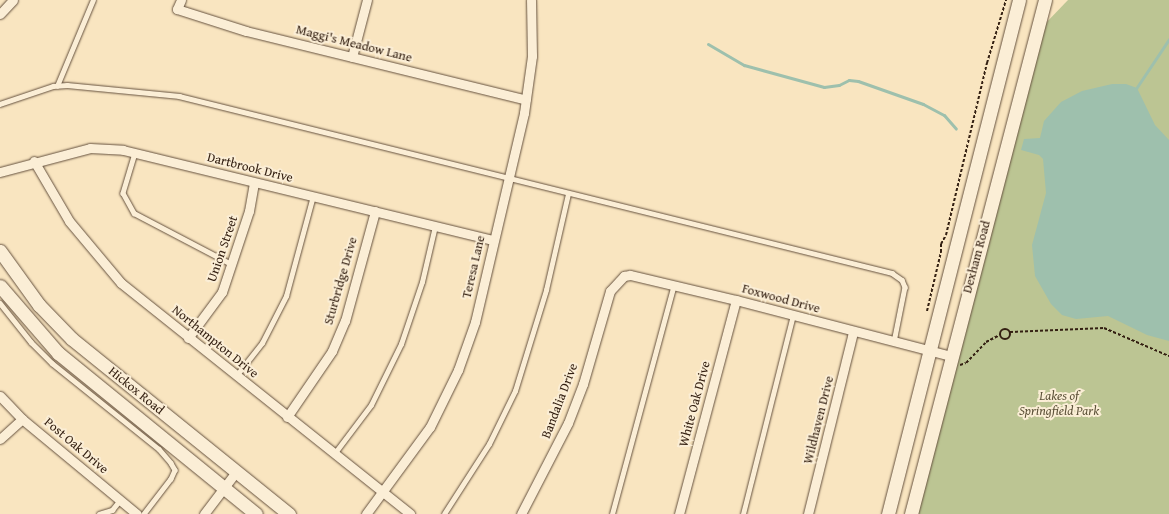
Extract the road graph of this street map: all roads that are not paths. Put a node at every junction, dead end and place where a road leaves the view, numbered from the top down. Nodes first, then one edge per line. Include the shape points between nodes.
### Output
1 (13, 0) edge
2 (93, 0) edge
3 (181, 0) edge
4 (367, 0) edge
5 (531, 0) edge
6 (1018, 0) edge
7 (1046, 0) edge
8 (0, 14) edge
9 (352, 57) junction
10 (57, 86) junction
11 (526, 100) junction
12 (0, 104) edge
13 (135, 153) junction
14 (34, 161) junction
15 (0, 172) edge
16 (509, 179) junction
17 (254, 183) junction
18 (568, 194) junction
19 (313, 196) junction
20 (375, 211) junction
21 (434, 226) junction
22 (493, 240) junction
23 (0, 251) edge
24 (233, 265) junction
25 (674, 285) junction
26 (0, 286) edge
27 (610, 291) joint
28 (736, 300) junction
29 (0, 303) edge
30 (793, 315) junction
31 (853, 332) junction
32 (188, 338) junction
33 (894, 342) junction
34 (928, 350) junction
35 (950, 359) junction
36 (236, 376) junction
37 (0, 396) edge
38 (287, 417) junction
39 (22, 419) junction
40 (0, 439) edge
41 (334, 454) junction
42 (236, 472) junction
43 (224, 488) junction
44 (382, 492) junction
45 (120, 500) junction
46 (99, 514) edge
47 (137, 514) edge
48 (144, 514) edge
49 (204, 514) edge
50 (256, 514) edge
51 (289, 514) edge
52 (366, 514) edge
53 (410, 514) edge
54 (444, 514) edge
55 (520, 514) edge
56 (612, 514) edge
57 (679, 514) edge
58 (743, 514) edge
59 (808, 514) edge
60 (888, 514) edge
61 (911, 514) edge

1 - 8 street
2 - 10 lane
3 - 9 street, Maggi's Meadow Lane via 177,9 246,31
4 - 9 street
5 - 11 street, Teresa Lane via 532,56
6 - 34 street, Dexham Road
7 - 35 street, Dexham Road
9 - 11 street, Maggi's Meadow Lane
10 - 12 lane
10 - 16 lane via 127,89 179,96
11 - 16 street, Teresa Lane
13 - 14 street, Dartbrook Drive via 90,148
13 - 17 street, Dartbrook Drive
13 - 24 lane via 123,192 134,213
14 - 15 street, Dartbrook Drive
14 - 32 street, Northampton Drive via 69,221 95,254 122,282
16 - 18 lane
16 - 22 street, Teresa Lane
17 - 19 street, Dartbrook Drive
17 - 24 street, Union Street via 249,211
18 - 33 lane via 892,273 902,280 905,287
18 - 54 lane via 546,290 514,391 489,444
19 - 20 street, Dartbrook Drive
19 - 36 lane via 286,296 262,344
20 - 21 street, Dartbrook Drive
20 - 38 street, Sturbridge Drive via 345,321 332,351
21 - 22 street, Dartbrook Drive
21 - 41 lane via 422,282 402,344 371,405
22 - 44 street, Teresa Lane via 475,322 458,370 430,427
23 - 42 street, Hickox Road via 39,305 72,339
24 - 32 street, Union Street via 222,292
25 - 27 street, Foxwood Drive via 630,275 617,280
25 - 28 street, Foxwood Drive
25 - 56 lane
26 - 43 street, Hickox Road via 58,353
27 - 55 street, Bandalia Drive via 583,384 570,416
28 - 30 street, Foxwood Drive
28 - 57 street, White Oak Drive
29 - 48 lane via 31,342 52,363 158,449 171,463 175,470 171,479
30 - 31 street, Foxwood Drive
30 - 58 lane
31 - 33 street, Foxwood Drive
31 - 59 street, Wildhaven Drive
32 - 36 street, Northampton Drive
33 - 34 street, Foxwood Drive
34 - 35 street, Foxwood Drive
34 - 60 street, Dexham Road
35 - 61 street, Dexham Road
36 - 38 street, Northampton Drive
37 - 39 street, Post Oak Drive
38 - 41 street, Northampton Drive
39 - 40 street
39 - 45 street, Post Oak Drive
41 - 44 street, Northampton Drive
42 - 43 street
42 - 51 street, Hickox Road
43 - 49 street
43 - 50 street, Hickox Road
44 - 52 street, Teresa Lane
44 - 53 street, Northampton Drive
45 - 46 lane via 112,510
45 - 47 street, Post Oak Drive

